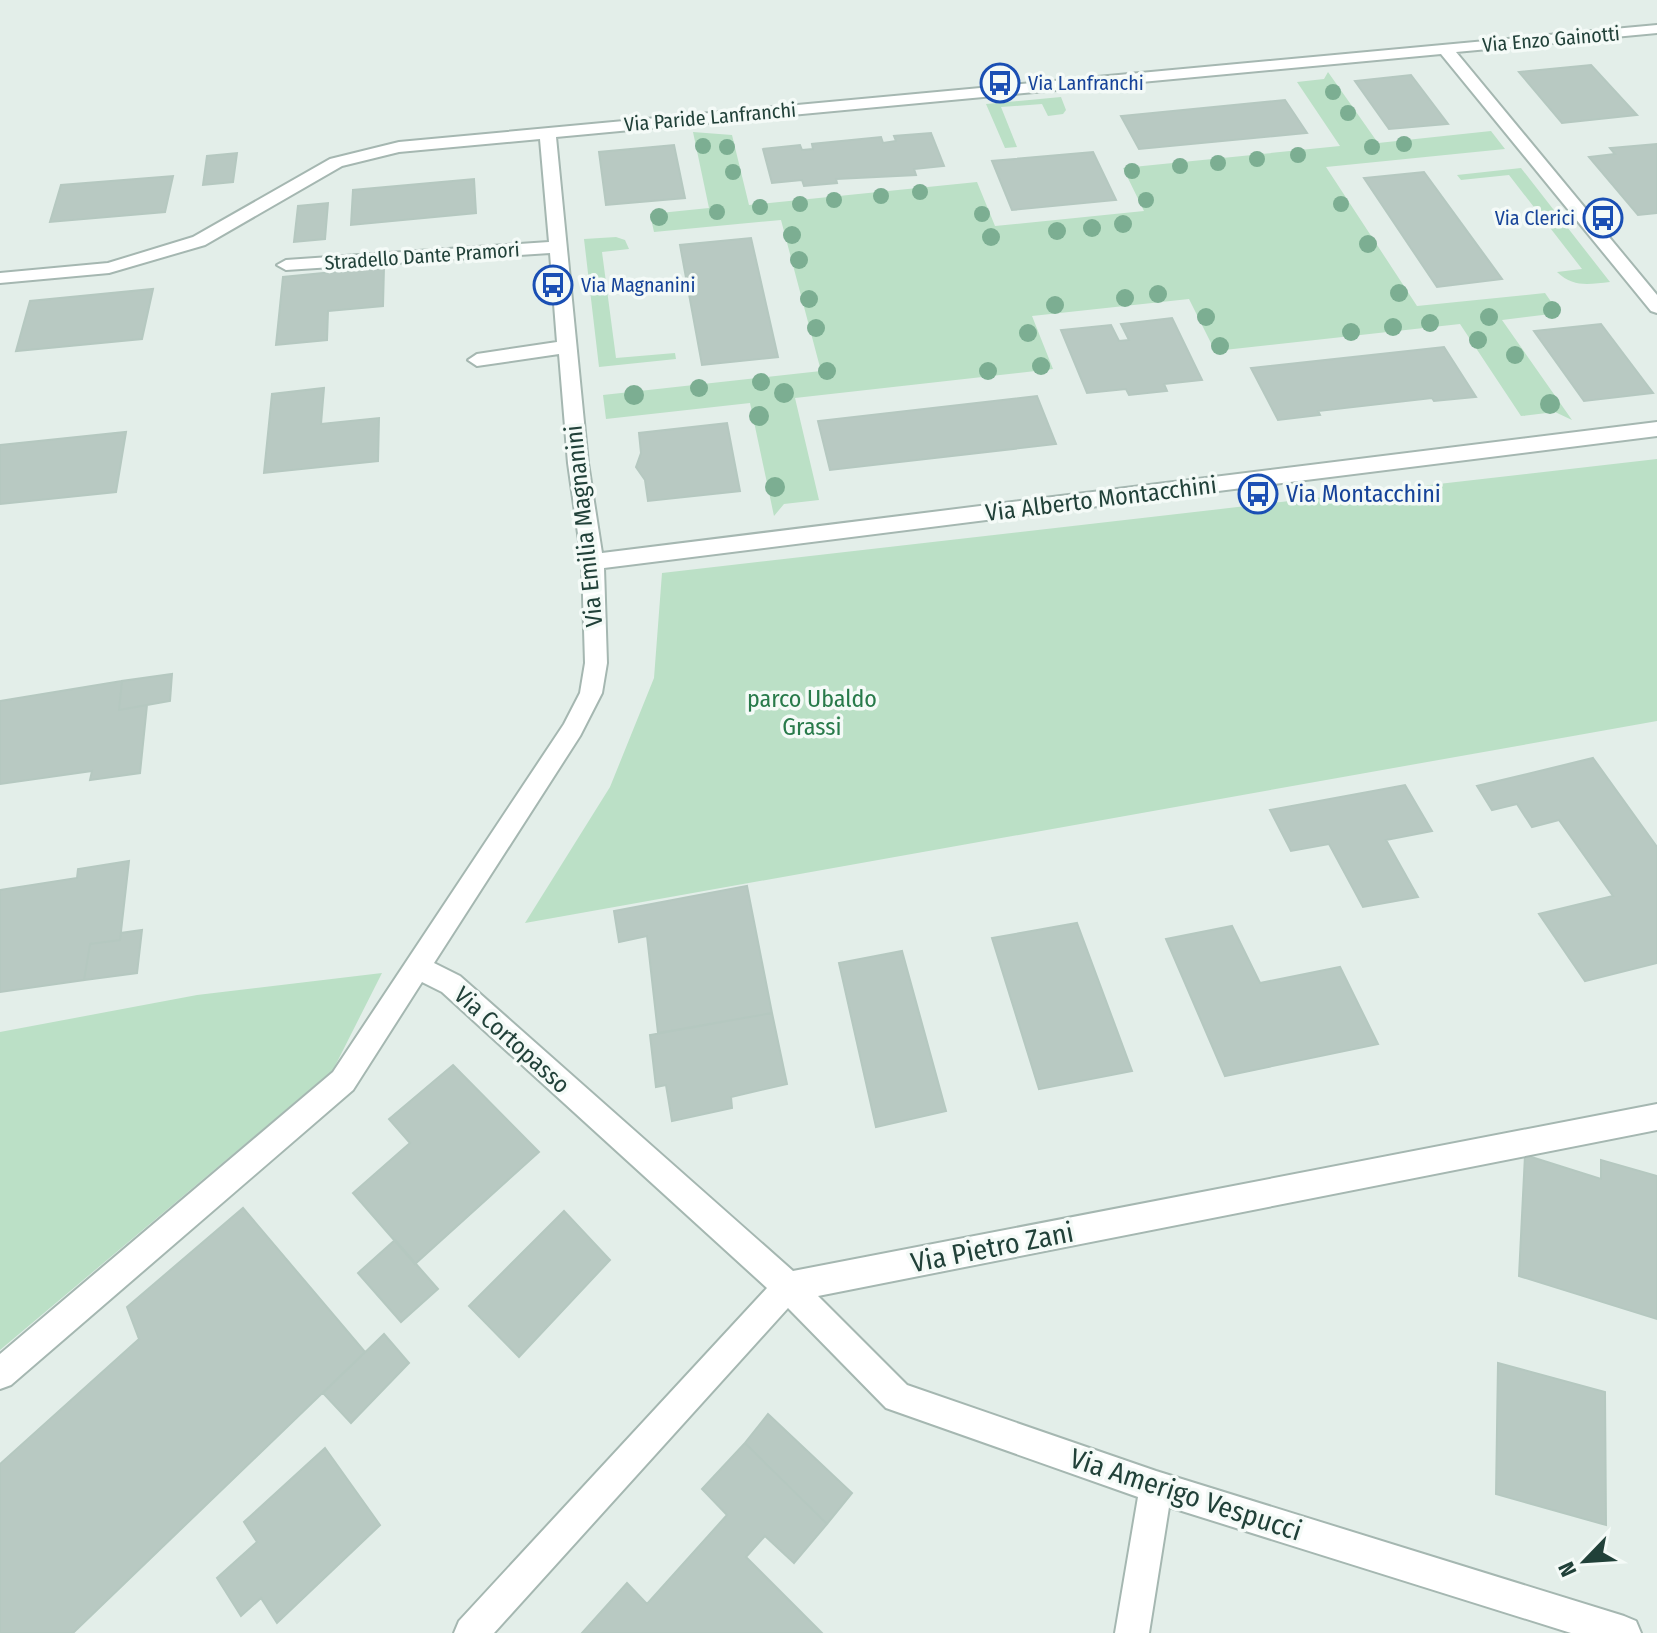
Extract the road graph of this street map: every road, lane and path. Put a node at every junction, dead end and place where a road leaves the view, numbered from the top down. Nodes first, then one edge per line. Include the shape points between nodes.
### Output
1 (1657, 29) edge
2 (1445, 49) junction
3 (547, 132) junction
4 (558, 247) junction
5 (286, 265) dead end
6 (0, 278) edge
7 (1657, 307) edge
8 (567, 347) junction
9 (477, 360) dead end
10 (1657, 429) edge
11 (593, 562) junction
12 (419, 968) junction
13 (1657, 1117) edge
14 (788, 1287) junction
15 (0, 1374) edge
16 (1156, 1487) junction
17 (1620, 1632) edge
18 (471, 1633) edge
19 (1132, 1633) edge

1 - 2 street, Via Enzo Gainotti
2 - 3 street, Via Paride Lanfranchi
2 - 7 street
3 - 4 street, Via Emilia Magnanini
3 - 6 street, Via Paride Lanfranchi via 399,147 336,162 199,241 109,268
4 - 5 street, Stradello Dante Pramori
4 - 8 street, Via Emilia Magnanini
8 - 9 street
8 - 11 street, Via Emilia Magnanini
10 - 11 street, Via Alberto Montacchini
11 - 12 street, Via Emilia Magnanini via 596,663 591,693
12 - 14 street, Via Cortopasso via 451,984
12 - 15 street via 343,1081
13 - 14 street, Via Pietro Zani
14 - 16 street, Via Amerigo Vespucci via 897,1397
14 - 18 street
16 - 17 street, Via Amerigo Vespucci
16 - 19 street

